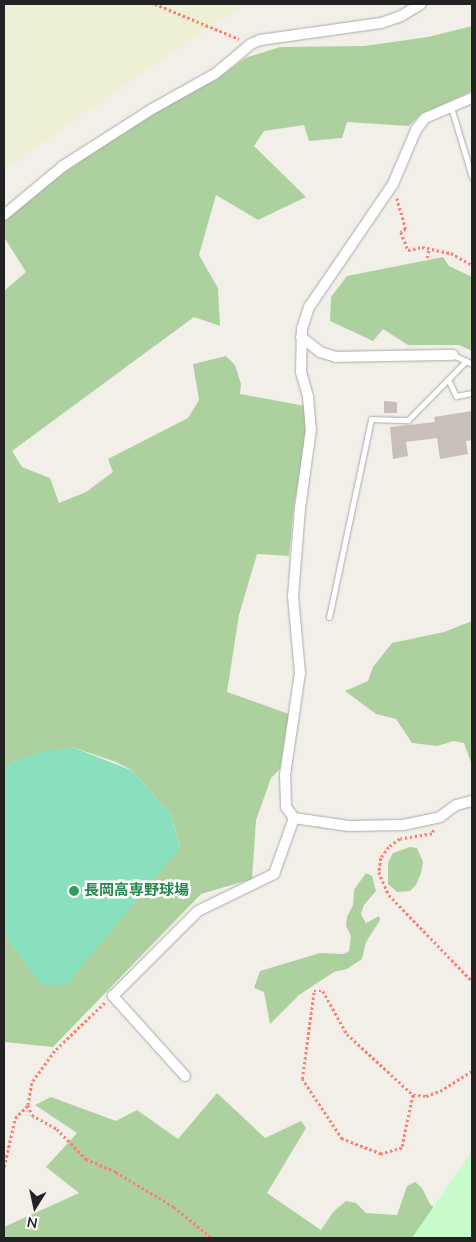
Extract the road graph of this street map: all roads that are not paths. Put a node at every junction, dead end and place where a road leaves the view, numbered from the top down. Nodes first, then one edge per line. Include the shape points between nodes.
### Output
1 (421, 4) edge
2 (472, 98) edge
3 (451, 107) junction
4 (472, 177) edge
5 (4, 215) edge
6 (301, 337) junction
7 (453, 355) joint
8 (466, 361) junction
9 (472, 364) edge
10 (448, 379) junction
11 (472, 393) edge
12 (329, 617) dead end
13 (472, 801) edge
14 (294, 818) junction
15 (185, 1076) dead end

1 - 5 street via 381,23 260,40 251,44 214,74 63,166
2 - 3 street
3 - 4 lane
3 - 6 street via 425,118 416,130 393,184 309,307
6 - 7 street via 320,352 336,357
6 - 14 street via 301,372 308,397 311,430 300,508 293,596 300,673 285,775 286,806
7 - 8 lane
8 - 9 lane
8 - 10 lane
10 - 11 lane via 456,396
10 - 12 lane via 408,420 371,419
13 - 14 street via 456,805 440,817 376,828
14 - 15 street via 274,874 198,911 113,996

